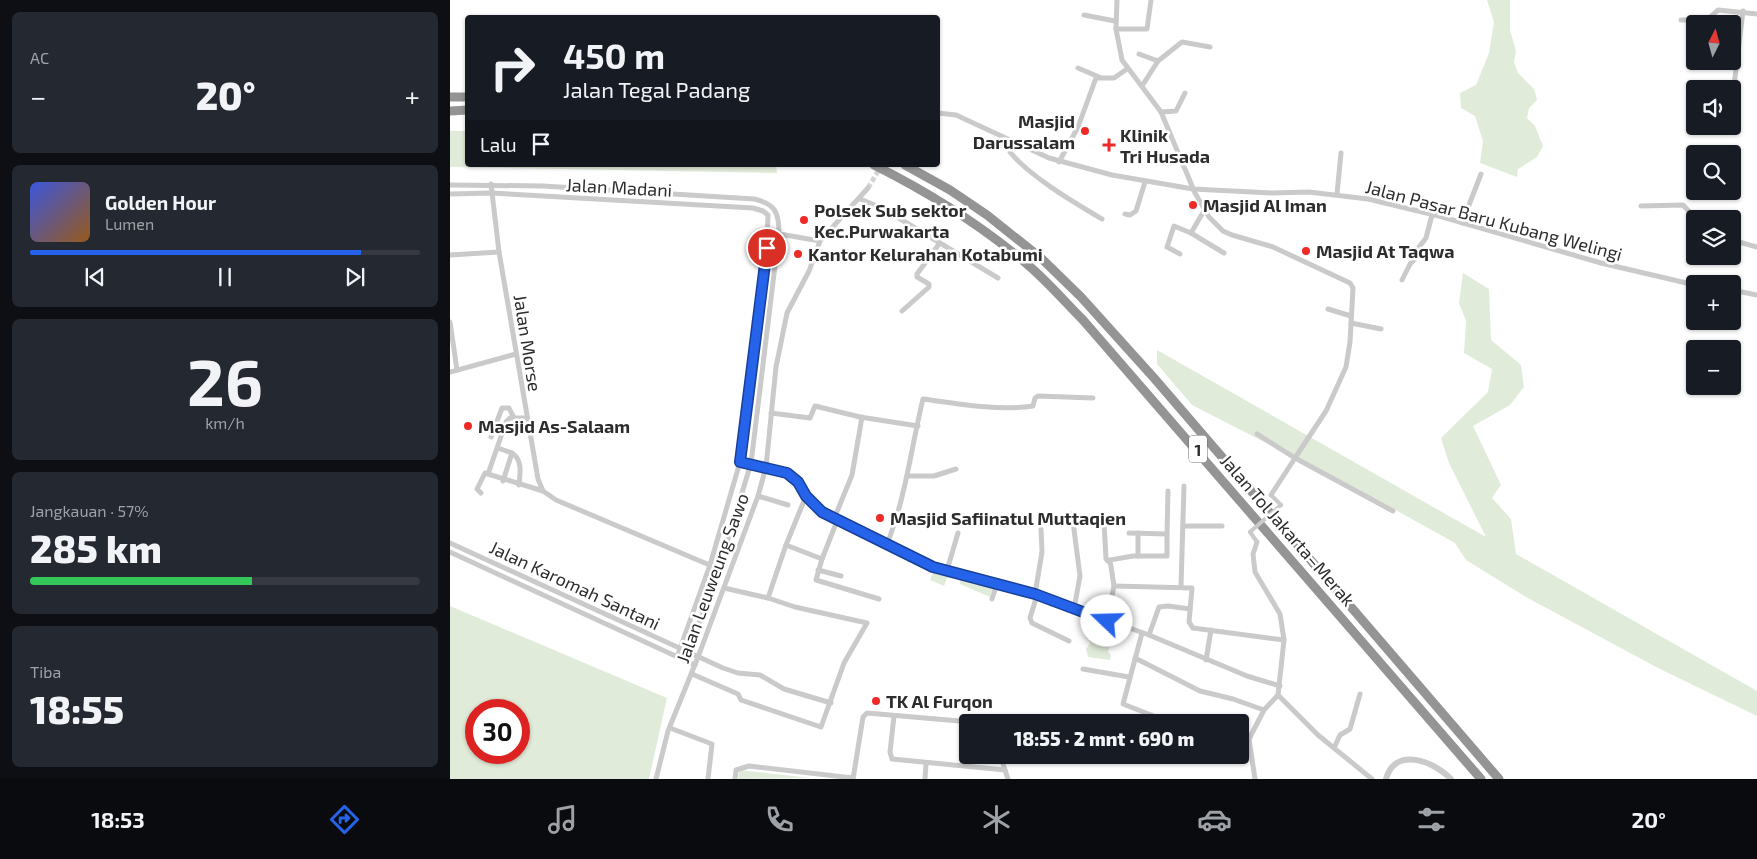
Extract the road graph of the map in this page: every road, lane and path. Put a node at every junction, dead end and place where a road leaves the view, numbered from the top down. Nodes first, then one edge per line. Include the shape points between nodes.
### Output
1 (1117, 0) edge
2 (1151, 0) edge
3 (1743, 12) junction
4 (1757, 14) edge
5 (1084, 15) dead end
6 (1681, 20) dead end
7 (1115, 21) junction
8 (1116, 29) junction
9 (1210, 47) dead end
10 (1139, 54) dead end
11 (1158, 61) junction
12 (1078, 68) dead end
13 (1127, 69) junction
14 (1099, 77) junction
15 (1735, 80) edge
16 (1142, 86) junction
17 (1185, 93) dead end
18 (465, 96) edge
19 (450, 97) edge
20 (465, 110) edge
21 (450, 111) edge
22 (1161, 112) junction
23 (940, 113) edge
24 (1015, 144) junction
25 (1341, 153) dead end
26 (1059, 162) junction
27 (878, 167) edge
28 (909, 167) edge
29 (1481, 174) dead end
30 (1145, 182) junction
31 (490, 184) junction
32 (450, 185) edge
33 (868, 188) tunnel mouth
34 (1193, 189) junction
35 (492, 193) junction
36 (450, 194) edge
37 (1337, 194) junction
38 (860, 199) junction
39 (1641, 206) dead end
40 (1204, 209) junction
41 (1688, 210) edge
42 (776, 211) junction
43 (1125, 214) dead end
44 (768, 215) junction
45 (1432, 215) junction
46 (1102, 220) dead end
47 (1462, 223) junction
48 (768, 232) junction
49 (779, 233) junction
50 (1191, 233) junction
51 (820, 241) junction
52 (1741, 243) edge
53 (939, 244) junction
54 (1757, 247) edge
55 (499, 252) junction
56 (1224, 253) dead end
57 (1180, 254) dead end
58 (450, 255) edge
59 (1418, 256) junction
60 (1433, 258) dead end
61 (766, 265) junction
62 (776, 266) junction
63 (998, 278) dead end
64 (1402, 280) dead end
65 (1686, 283) edge
66 (1741, 292) edge
67 (1757, 295) edge
68 (1328, 309) dead end
69 (902, 311) dead end
70 (1351, 316) junction
71 (450, 322) edge
72 (1351, 323) junction
73 (1381, 330) dead end
74 (516, 354) junction
75 (457, 370) junction
76 (450, 372) edge
77 (1093, 398) dead end
78 (771, 413) junction
79 (861, 417) junction
80 (514, 418) junction
81 (526, 418) junction
82 (918, 426) junction
83 (1257, 434) dead end
84 (491, 437) dead end
85 (498, 448) junction
86 (512, 453) junction
87 (1295, 458) junction
88 (740, 462) junction
89 (751, 463) junction
90 (766, 467) junction
91 (956, 469) dead end
92 (488, 474) junction
93 (909, 476) junction
94 (504, 481) junction
95 (519, 485) junction
96 (1184, 486) dead end
97 (543, 491) junction
98 (1168, 491) dead end
99 (481, 493) dead end
100 (1271, 495) joint
101 (758, 496) junction
102 (806, 496) junction
103 (788, 505) dead end
104 (1393, 511) dead end
105 (1072, 514) dead end
106 (836, 520) junction
107 (1104, 523) dead end
108 (1183, 526) junction
109 (1222, 526) dead end
110 (1041, 529) dead end
111 (958, 533) dead end
112 (1129, 533) dead end
113 (1138, 533) junction
114 (1167, 534) junction
115 (1257, 542) joint
116 (450, 543) edge
117 (887, 544) junction
118 (786, 545) junction
119 (450, 552) edge
120 (478, 556) junction
121 (1138, 556) junction
122 (822, 560) junction
123 (1110, 562) junction
124 (475, 563) junction
125 (710, 564) junction
126 (719, 569) junction
127 (818, 570) junction
128 (947, 570) junction
129 (841, 576) dead end
130 (997, 584) junction
131 (1114, 586) junction
132 (1181, 586) junction
133 (724, 588) junction
134 (1036, 594) junction
135 (768, 598) junction
136 (992, 599) dead end
137 (879, 600) dead end
138 (577, 601) junction
139 (1074, 608) junction
140 (573, 609) junction
141 (1190, 609) junction
142 (1107, 621) junction
143 (1211, 630) junction
144 (1142, 633) junction
145 (1149, 635) junction
146 (1284, 640) junction
147 (1069, 641) dead end
148 (680, 648) junction
149 (688, 652) junction
150 (677, 657) junction
151 (698, 657) junction
152 (1135, 658) junction
153 (1206, 660) junction
154 (695, 665) junction
155 (1083, 669) dead end
156 (692, 674) junction
157 (1130, 677) junction
158 (1280, 686) junction
159 (1360, 694) dead end
160 (1278, 695) junction
161 (831, 703) junction
162 (1264, 710) junction
163 (1149, 714) edge
164 (894, 716) junction
165 (959, 721) edge
166 (670, 728) junction
167 (1249, 739) joint
168 (1334, 748) junction
169 (926, 764) junction
170 (1003, 764) edge
171 (1005, 770) junction
172 (656, 779) edge
173 (708, 779) edge
174 (735, 779) edge
175 (853, 779) edge
176 (925, 779) edge
177 (1008, 779) edge
178 (1255, 779) edge
179 (1372, 779) edge
180 (1386, 779) edge
181 (1452, 779) edge
182 (1481, 779) edge
183 (1498, 779) edge

1 - 7 street
2 - 8 street via 1147,30
3 - 4 street
3 - 6 street via 1718,10 1707,20
3 - 15 street
5 - 7 street
7 - 8 street
8 - 13 street via 1119,52
9 - 11 street via 1182,42
10 - 11 street
11 - 16 street
12 - 14 street
13 - 14 street via 1114,78
13 - 16 street
14 - 26 street
16 - 22 street
17 - 22 street via 1176,111
18 - 19 highway
20 - 21 highway
22 - 34 street
23 - 24 street, Jalan Pasar Baru Kubang Welingi via 962,118
24 - 26 street, Jalan Pasar Baru Kubang Welingi
24 - 46 street via 1010,149 1012,154
25 - 37 street
26 - 30 street, Jalan Pasar Baru Kubang Welingi
27 - 182 highway, Jalan Tol Jakarta–Merak / 1 via 925,191 970,220 1030,266 1083,320
28 - 183 highway, Jalan Tol Jakarta–Merak / 1 via 987,215 1041,258 1081,297
29 - 47 street
30 - 34 street, Jalan Pasar Baru Kubang Welingi
30 - 43 street via 1136,211
31 - 32 street, Jalan Madani
31 - 35 street, Jalan Morse
31 - 42 street, Jalan Madani via 754,199 767,202
33 - 38 street
34 - 37 street, Jalan Pasar Baru Kubang Welingi
34 - 40 street
35 - 36 street, Jalan Madani
35 - 44 street, Jalan Madani via 754,208
35 - 55 street, Jalan Morse
37 - 45 street, Jalan Pasar Baru Kubang Welingi
38 - 51 street
38 - 53 street via 882,208
39 - 41 street via 1683,205
40 - 50 street
40 - 70 street via 1223,231 1273,247 1350,282 1353,292
42 - 44 street
42 - 49 street
44 - 48 street
45 - 47 street, Jalan Pasar Baru Kubang Welingi
45 - 59 street
47 - 65 street, Jalan Pasar Baru Kubang Welingi via 1601,263
48 - 49 street
48 - 61 street
49 - 51 street
49 - 62 street
50 - 56 street
50 - 57 street via 1174,226 1167,247
51 - 78 street, Jalan Leuweung Sawo via 784,324
52 - 54 street
53 - 63 street
53 - 69 street via 917,274 929,287
55 - 58 street
55 - 74 street, Jalan Morse
59 - 60 street
59 - 64 street
61 - 62 street
61 - 88 street
62 - 89 street
66 - 67 street
68 - 70 street
70 - 72 street
71 - 75 street
72 - 73 street
72 - 87 street via 1349,352 1338,387
74 - 75 street
74 - 81 street, Jalan Morse
75 - 76 street
77 - 82 street via 1038,396 1033,406 992,407 923,399
78 - 79 street via 810,418 815,406
78 - 90 street, Jalan Leuweung Sawo
79 - 82 street
79 - 106 street via 852,475
80 - 81 street
80 - 84 street via 510,408 502,408
80 - 85 street via 506,422
81 - 97 street, Jalan Morse
82 - 93 street
83 - 87 street
85 - 86 street
85 - 92 street
86 - 94 street
86 - 95 street via 520,467
87 - 100 street
87 - 104 street
88 - 89 street
88 - 125 street
89 - 90 street
89 - 126 street
90 - 101 street, Jalan Leuweung Sawo
90 - 102 street via 792,476
91 - 93 street via 934,476
92 - 94 street
92 - 99 street via 482,475 477,489
93 - 117 street
94 - 95 street
95 - 97 street
96 - 108 street
97 - 125 street via 556,500
98 - 114 street
100 - 115 street, bridge via 1281,505 1250,532
101 - 103 street
101 - 133 street, Jalan Leuweung Sawo
102 - 106 street
102 - 118 street
105 - 139 street via 1080,576
106 - 117 street
106 - 122 street
107 - 123 street via 1106,559
108 - 109 street
108 - 132 street
110 - 134 street via 1042,552
111 - 128 street
112 - 113 street
113 - 114 street
113 - 121 street
114 - 121 street via 1167,556
115 - 146 street via 1253,554 1255,572 1280,614
116 - 120 street, Jalan Karomah Santani
117 - 128 street via 933,567
118 - 122 street
118 - 135 street
119 - 124 street, Jalan Karomah Santani
120 - 124 street
120 - 138 street, Jalan Karomah Santani
121 - 123 street via 1111,559
122 - 127 street
123 - 131 street
124 - 140 street, Jalan Karomah Santani
125 - 126 street
125 - 148 street
126 - 149 street
127 - 129 street
127 - 137 street via 816,580
128 - 130 street
130 - 134 street
130 - 136 street
131 - 132 street
131 - 142 street
132 - 141 street via 1193,589
133 - 135 street
133 - 151 street, Jalan Leuweung Sawo
134 - 139 street
134 - 147 street via 1030,618 1032,622
135 - 161 street via 867,623 844,663
138 - 140 street
138 - 148 street, Jalan Karomah Santani
139 - 142 street
140 - 150 street, Jalan Karomah Santani
141 - 143 street via 1193,628
141 - 145 street via 1159,607
142 - 144 street
143 - 146 street
143 - 153 street
144 - 145 street
144 - 152 street
145 - 153 street
146 - 158 street
148 - 149 street, Jalan Karomah Santani
148 - 150 street
149 - 151 street, Jalan Karomah Santani
150 - 154 street, Jalan Karomah Santani
151 - 154 street, Jalan Leuweung Sawo
151 - 161 street, Jalan Karomah Santani via 738,673 760,675 784,688
152 - 157 street
152 - 162 street via 1200,691
153 - 158 street
154 - 156 street, Jalan Leuweung Sawo
155 - 157 street
156 - 161 street via 738,694 741,700 819,728
156 - 166 street, Jalan Leuweung Sawo
157 - 163 street via 1123,704
158 - 160 street
159 - 168 street via 1350,729 1340,735
160 - 162 street
160 - 168 street
162 - 167 street
164 - 165 street
164 - 169 street via 890,757
164 - 175 street via 864,714
166 - 172 street, Jalan Leuweung Sawo
166 - 173 street via 712,744
167 - 178 street
168 - 179 street
169 - 171 street
169 - 176 street
170 - 171 street
171 - 177 street
174 - 175 street via 736,770 749,766
180 - 181 street via 1392,766 1400,761 1424,760

